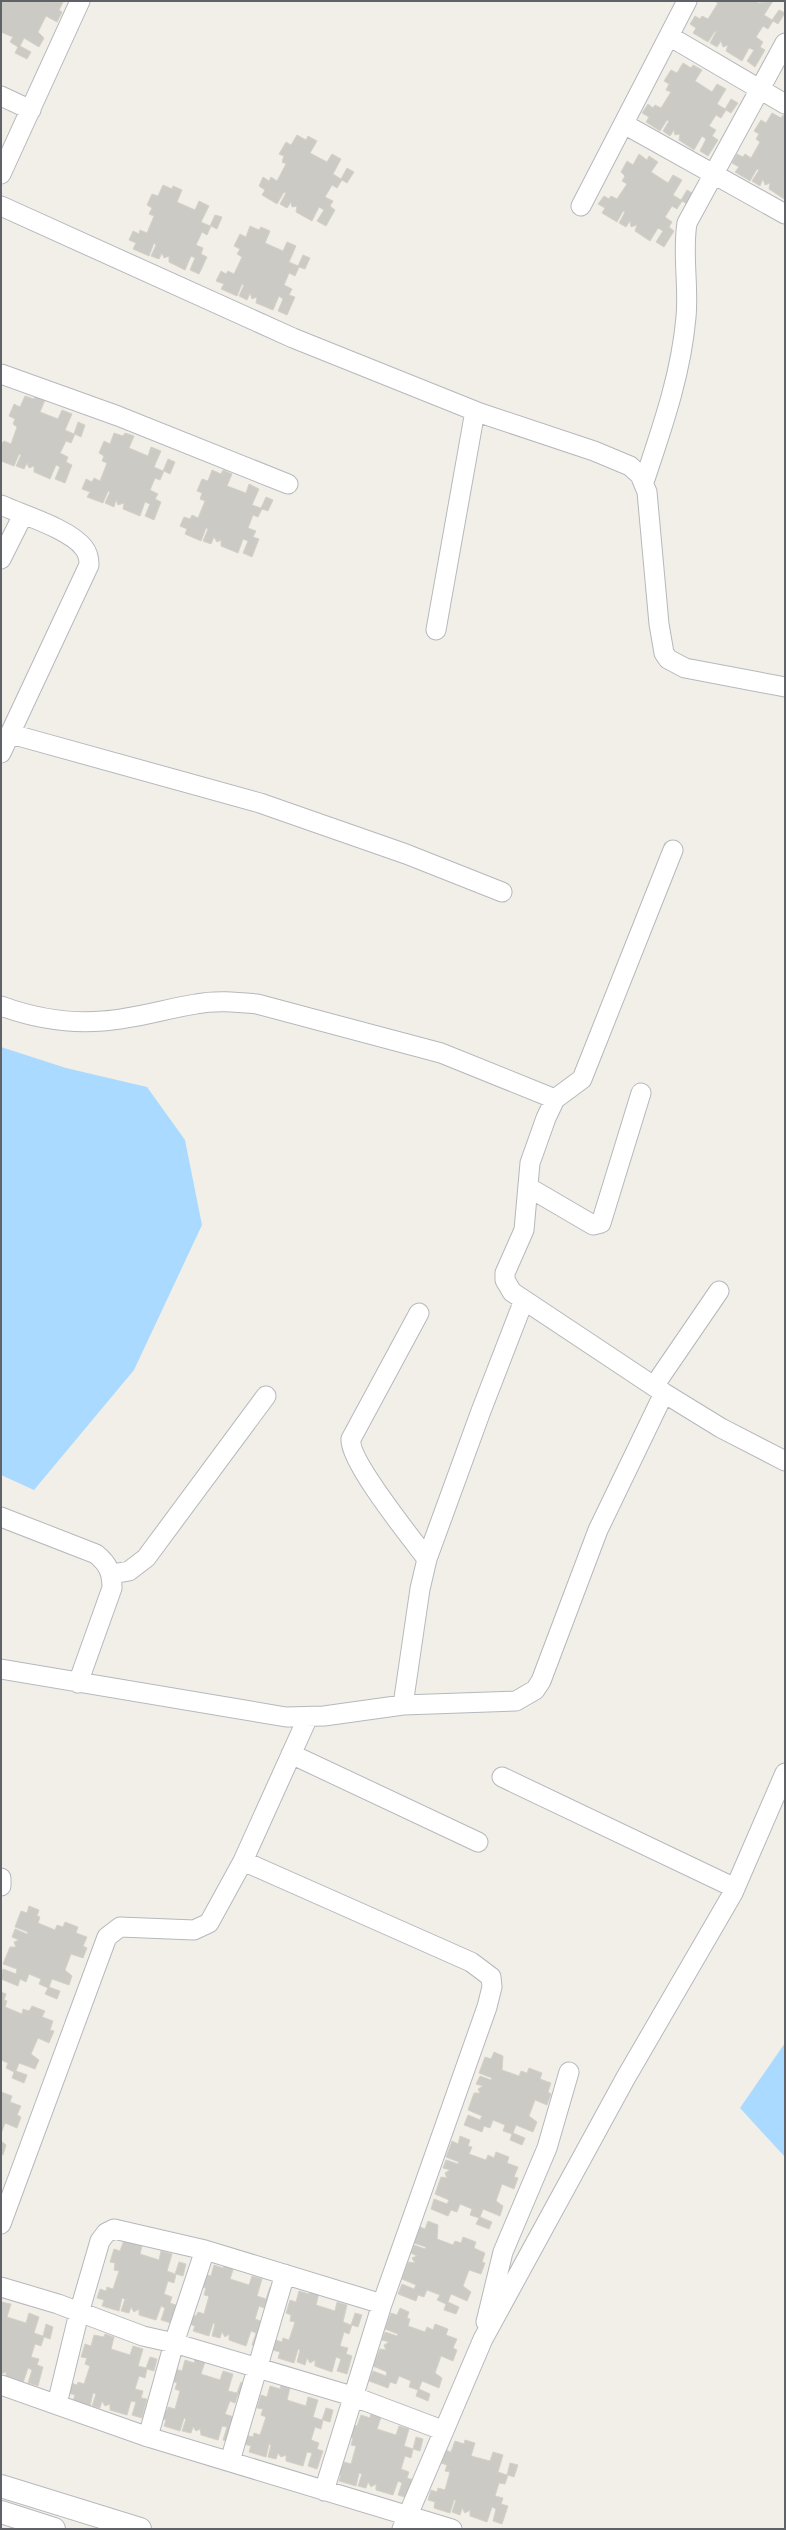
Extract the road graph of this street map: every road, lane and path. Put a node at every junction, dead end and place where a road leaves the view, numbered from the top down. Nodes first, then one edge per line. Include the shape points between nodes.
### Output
1 (80, 1) edge
2 (687, 1) edge
3 (669, 36) junction
4 (785, 43) edge
5 (761, 89) junction
6 (1, 96) edge
7 (785, 104) edge
8 (30, 110) junction
9 (624, 124) junction
10 (713, 172) junction
11 (1, 174) edge
12 (1, 206) edge
13 (581, 206) dead end
14 (785, 214) edge
15 (1, 374) edge
16 (475, 411) junction
17 (644, 482) junction
18 (288, 484) dead end
19 (1, 505) edge
20 (23, 515) junction
21 (1, 559) edge
22 (436, 630) dead end
23 (785, 687) edge
24 (11, 734) junction
25 (1, 753) edge
26 (673, 850) dead end
27 (502, 892) dead end
28 (1, 1006) edge
29 (641, 1093) dead end
30 (555, 1099) junction
31 (528, 1187) junction
32 (719, 1291) dead end
33 (524, 1300) junction
34 (420, 1313) dead end
35 (659, 1390) junction
36 (266, 1396) dead end
37 (785, 1461) edge
38 (1, 1518) edge
39 (427, 1559) junction
40 (112, 1574) junction
41 (1, 1669) edge
42 (78, 1683) junction
43 (403, 1705) junction
44 (308, 1716) junction
45 (291, 1754) junction
46 (785, 1773) edge
47 (502, 1777) dead end
48 (478, 1842) dead end
49 (243, 1861) junction
50 (1, 1878) edge
51 (1, 1886) edge
52 (735, 1888) junction
53 (569, 2072) dead end
54 (1, 2224) edge
55 (205, 2250) junction
56 (285, 2274) junction
57 (1, 2287) edge
58 (382, 2304) junction
59 (79, 2313) junction
60 (483, 2339) junction
61 (174, 2343) junction
62 (259, 2369) junction
63 (1, 2385) edge
64 (352, 2396) junction
65 (57, 2404) junction
66 (442, 2430) junction
67 (148, 2437) junction
68 (230, 2461) junction
69 (1, 2486) edge
70 (324, 2491) junction
71 (1, 2512) edge
72 (404, 2522) edge
73 (101, 2523) edge
74 (54, 2529) edge
75 (140, 2529) edge
76 (452, 2529) edge

1 - 8 street
2 - 3 street
3 - 5 street
3 - 9 street
4 - 5 street
5 - 7 street
5 - 10 street
6 - 8 street
8 - 11 street
9 - 10 street
9 - 13 street
10 - 14 street
10 - 17 street via 687,223 685,244 688,280 682,356
12 - 16 street via 293,338
15 - 18 street via 118,416
16 - 17 street via 594,451 630,466
16 - 22 street
17 - 23 street via 650,508 659,624 664,653 668,659 685,668
19 - 20 street
20 - 21 street
20 - 24 street via 72,537 88,554 90,565
24 - 25 street
24 - 27 street via 260,802 406,854
26 - 30 street via 582,1079
28 - 30 street via 43,1018 82,1022 130,1018 197,1004 257,1004 441,1053
29 - 31 street via 601,1223 593,1225
30 - 31 street via 531,1156
31 - 33 street via 524,1230 505,1280 512,1292
32 - 35 street
33 - 35 street
33 - 39 street
34 - 39 street via 351,1439 350,1446 360,1466
35 - 37 street via 721,1428
35 - 43 street via 598,1530 541,1681 535,1690 516,1701 499,1703
36 - 40 street via 146,1558 129,1571
38 - 40 street via 96,1554 107,1563
39 - 43 street via 420,1589
40 - 42 street via 112,1588
41 - 42 street
42 - 44 street via 135,1690 259,1713
43 - 44 street
44 - 45 street
45 - 48 street
45 - 49 street
46 - 52 street
47 - 52 street
49 - 54 street via 216,1914 202,1928 194,1930 120,1927 107,1937
49 - 58 street via 471,1962 491,1977 492,1988 487,2007
50 - 51 street
52 - 60 street via 625,2079
53 - 60 street via 547,2148 503,2252
55 - 56 street
55 - 59 street via 123,2229 114,2229 106,2233 100,2241
55 - 61 street
56 - 58 street
56 - 62 street
57 - 59 street
58 - 64 street
59 - 61 street via 142,2336
59 - 65 street
60 - 66 street
61 - 62 street
61 - 67 street
62 - 64 street
62 - 68 street
63 - 65 street
64 - 66 street
64 - 70 street
65 - 67 street
66 - 72 street
67 - 68 street
68 - 70 street
69 - 73 street
70 - 72 street
71 - 74 street
72 - 76 street
73 - 75 street

